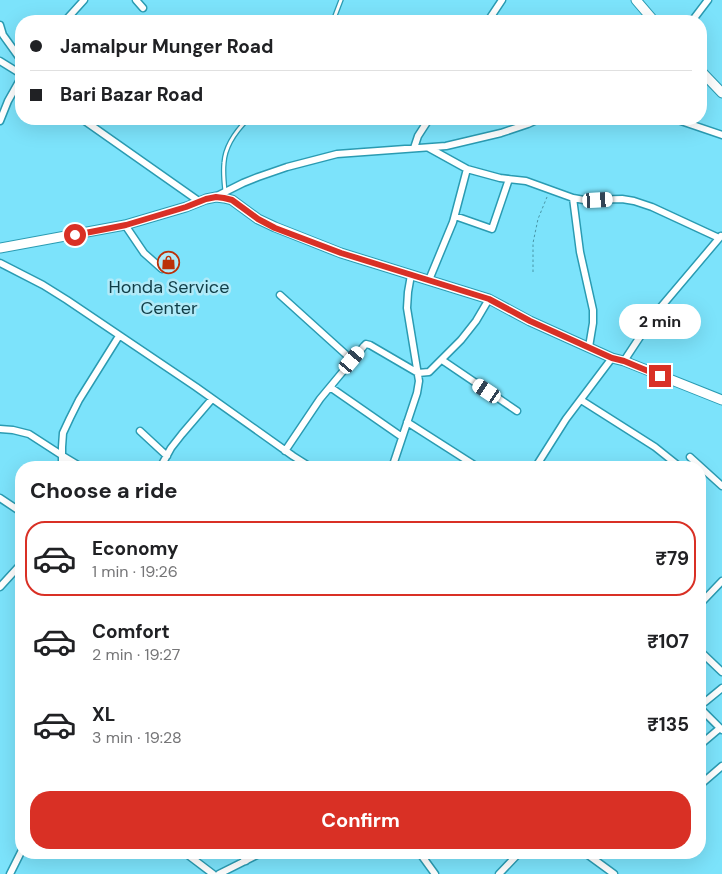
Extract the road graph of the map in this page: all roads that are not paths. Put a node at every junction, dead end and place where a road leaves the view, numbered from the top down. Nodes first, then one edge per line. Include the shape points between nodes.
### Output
1 (84, 0) edge
2 (136, 0) edge
3 (341, 0) edge
4 (502, 0) edge
5 (636, 0) edge
6 (708, 0) edge
7 (143, 8) dead end
8 (70, 15) edge
9 (335, 15) edge
10 (492, 15) edge
11 (649, 15) edge
12 (697, 15) edge
13 (0, 25) edge
14 (0, 37) edge
15 (9, 43) junction
16 (15, 52) edge
17 (0, 61) edge
18 (15, 70) edge
19 (707, 77) edge
20 (15, 88) edge
21 (722, 93) edge
22 (0, 121) edge
23 (91, 125) edge
24 (242, 125) edge
25 (425, 125) edge
26 (520, 125) edge
27 (693, 125) edge
28 (722, 135) edge
29 (427, 147) junction
30 (414, 148) junction
31 (466, 169) junction
32 (509, 178) junction
33 (220, 195) junction
34 (573, 198) junction
35 (200, 202) junction
36 (454, 216) junction
37 (126, 225) junction
38 (721, 237) edge
39 (0, 248) edge
40 (0, 264) edge
41 (162, 269) dead end
42 (411, 275) junction
43 (429, 280) junction
44 (280, 295) dead end
45 (489, 299) junction
46 (119, 336) junction
47 (589, 348) junction
48 (612, 358) junction
49 (352, 360) junction
50 (442, 360) junction
51 (624, 361) junction
52 (418, 373) junction
53 (330, 387) junction
54 (212, 399) junction
55 (581, 400) junction
56 (722, 400) edge
57 (517, 411) dead end
58 (407, 422) junction
59 (0, 429) edge
60 (140, 432) dead end
61 (402, 437) junction
62 (285, 451) junction
63 (63, 456) junction
64 (167, 456) junction
65 (690, 457) dead end
66 (63, 461) edge
67 (71, 461) edge
68 (164, 461) edge
69 (301, 461) edge
70 (394, 461) edge
71 (468, 461) edge
72 (539, 461) edge
73 (673, 461) edge
74 (694, 461) edge
75 (706, 472) edge
76 (722, 486) edge
77 (0, 498) edge
78 (15, 508) edge
79 (15, 571) edge
80 (722, 580) edge
81 (0, 587) edge
82 (706, 597) edge
83 (706, 657) edge
84 (722, 672) edge
85 (722, 688) edge
86 (706, 698) edge
87 (706, 716) edge
88 (721, 729) edge
89 (706, 741) edge
90 (722, 766) edge
91 (706, 780) edge
92 (18, 859) edge
93 (193, 859) edge
94 (250, 859) edge
95 (424, 859) edge
96 (513, 859) edge
97 (594, 859) edge
98 (246, 861) joint
99 (10, 874) edge
100 (213, 874) edge
101 (219, 874) edge
102 (435, 874) edge
103 (499, 874) edge
104 (614, 874) edge

1 - 8 street
2 - 7 street
3 - 9 lane
4 - 10 street
5 - 11 street
6 - 12 street
13 - 15 street
14 - 15 street
15 - 16 street
17 - 18 street
19 - 21 street
20 - 22 street
23 - 35 street
24 - 33 lane via 225,153
25 - 30 street
26 - 29 street via 469,141
27 - 28 street
29 - 30 street
29 - 31 street
30 - 33 street via 337,154 287,167
31 - 32 street
31 - 36 street
32 - 34 street via 526,180
32 - 36 street via 492,229
33 - 35 street
33 - 42 street via 275,228
34 - 38 street via 634,201
34 - 47 street via 580,252 593,310
35 - 37 street
36 - 43 street
37 - 39 street
37 - 41 street via 144,253
38 - 51 street via 655,314
40 - 46 street via 43,285
42 - 43 street
42 - 52 street via 407,308
43 - 45 street
44 - 49 street
45 - 47 street
45 - 50 street via 470,330
46 - 54 street
46 - 63 street via 70,418 63,433
47 - 48 street
48 - 51 street
48 - 55 street
49 - 52 street via 368,344
49 - 53 street
50 - 52 street via 429,372
50 - 57 street
51 - 56 street
52 - 58 street via 417,393
53 - 61 street
53 - 62 street
54 - 62 street
54 - 64 street
55 - 72 street
55 - 73 street
58 - 61 street
58 - 71 street
59 - 63 street via 29,434
60 - 64 street
61 - 70 street
62 - 69 street
63 - 66 street
63 - 67 street
64 - 68 street
65 - 74 street
75 - 76 street
77 - 78 street
79 - 81 street
80 - 82 street
83 - 84 street
85 - 86 street
87 - 88 street
88 - 89 street
90 - 91 street
92 - 99 street
93 - 100 street
94 - 98 street
95 - 102 street
96 - 103 street
97 - 104 street
98 - 101 street

